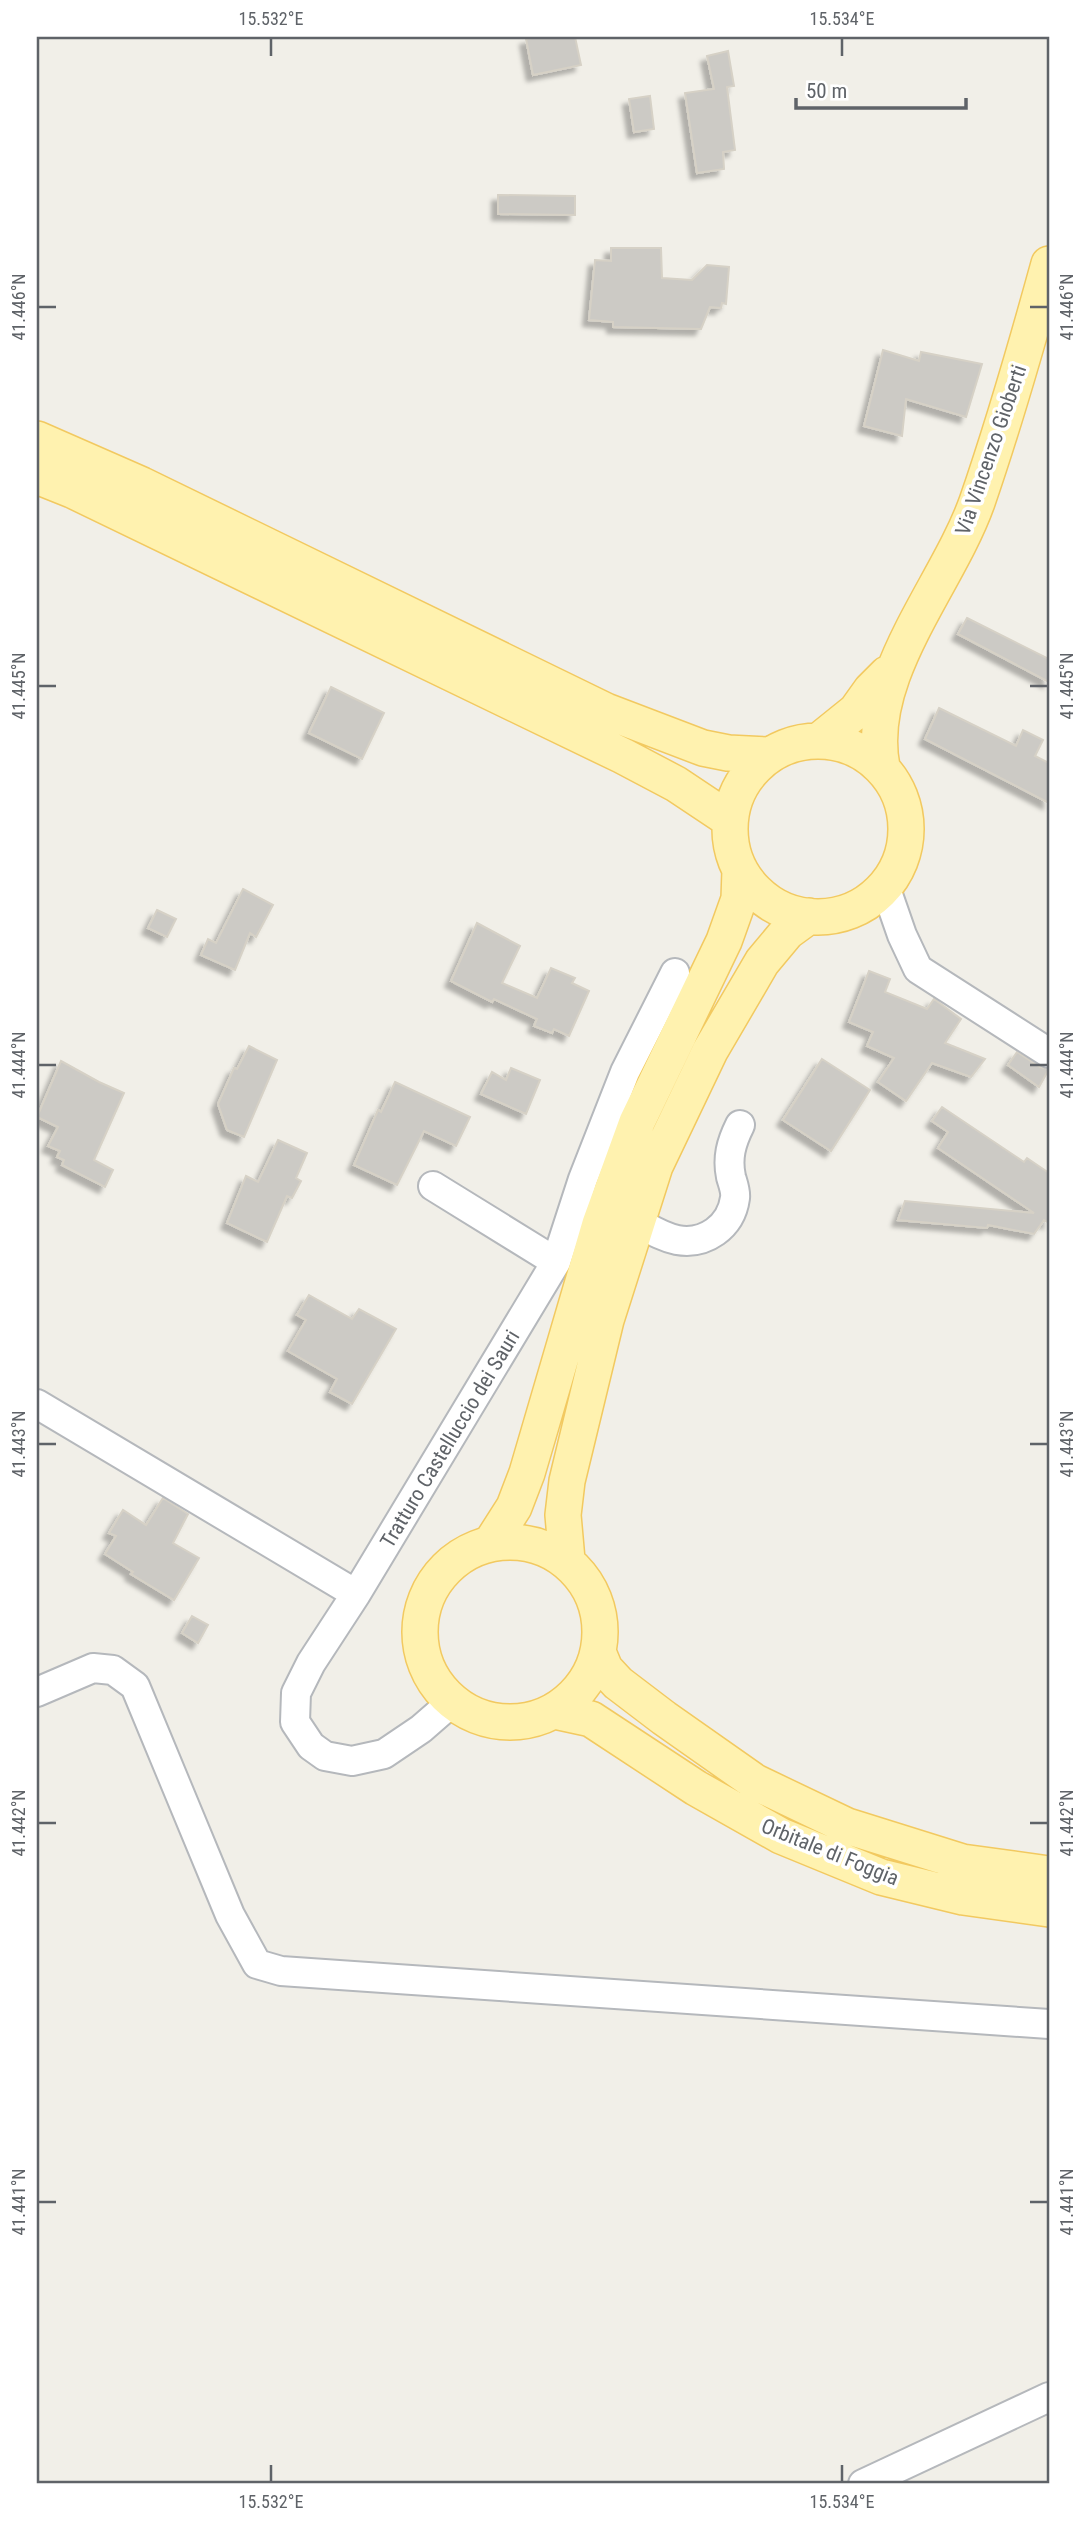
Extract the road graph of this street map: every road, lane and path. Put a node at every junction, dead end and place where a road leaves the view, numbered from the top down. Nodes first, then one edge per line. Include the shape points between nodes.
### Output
1 (1049, 264) edge
2 (37, 439) edge
3 (37, 476) edge
4 (895, 667) junction
5 (820, 740) junction
6 (769, 755) junction
7 (882, 767) junction
8 (730, 820) junction
9 (740, 870) junction
10 (885, 886) junction
11 (809, 916) junction
12 (675, 973) dead end
13 (1049, 1053) edge
14 (740, 1125) dead end
15 (433, 1186) dead end
16 (637, 1222) junction
17 (556, 1262) junction
18 (37, 1404) edge
19 (491, 1543) junction
20 (567, 1560) junction
21 (356, 1594) junction
22 (598, 1652) junction
23 (37, 1692) edge
24 (452, 1702) junction
25 (554, 1711) junction
26 (1049, 1874) edge
27 (1049, 1909) edge
28 (1049, 2024) edge
29 (1049, 2397) edge
30 (863, 2484) edge

1 - 4 main road, Via Vincenzo Gioberti via 976,504
2 - 6 main road via 142,485 606,710 703,748
3 - 8 main road via 622,756
4 - 5 main road, Via Vincenzo Gioberti via 856,711
4 - 7 main road, Via Vincenzo Gioberti via 879,731
5 - 6 main road via 793,744
5 - 7 main road via 864,753
6 - 8 main road via 749,773 736,795
7 - 10 main road via 902,801 906,830 898,867
8 - 9 main road via 731,846
9 - 11 main road via 769,902
9 - 19 main road via 739,899 724,941 637,1122 600,1224 527,1473 514,1507
10 - 11 main road via 851,911
10 - 13 street via 918,969
11 - 16 main road via 787,932 762,962 709,1051 655,1167
12 - 17 street, Tratturo Castelluccio dei Sauri via 625,1072
14 - 16 street via 728,1159 736,1195 722,1229 702,1240 678,1240
15 - 17 street
16 - 20 main road via 606,1320 567,1481 563,1515
17 - 21 street, Tratturo Castelluccio dei Sauri
18 - 21 street
19 - 20 main road via 516,1541 540,1546
19 - 24 main road via 464,1553 441,1572 421,1615 421,1654 433,1680
20 - 22 main road via 594,1599 600,1625
21 - 24 street, Tratturo Castelluccio dei Sauri via 296,1693 295,1722 311,1746 324,1756 352,1761 384,1754
22 - 25 main road via 582,1686
22 - 26 main road, Orbitale di Foggia via 618,1683 755,1782 847,1826 962,1862
23 - 28 street via 93,1668 113,1670 135,1686 230,1915 257,1964 281,1971
24 - 25 main road via 475,1716 501,1722 528,1720
25 - 27 main road, Orbitale di Foggia via 591,1719 780,1836 881,1877 963,1897
29 - 30 street

